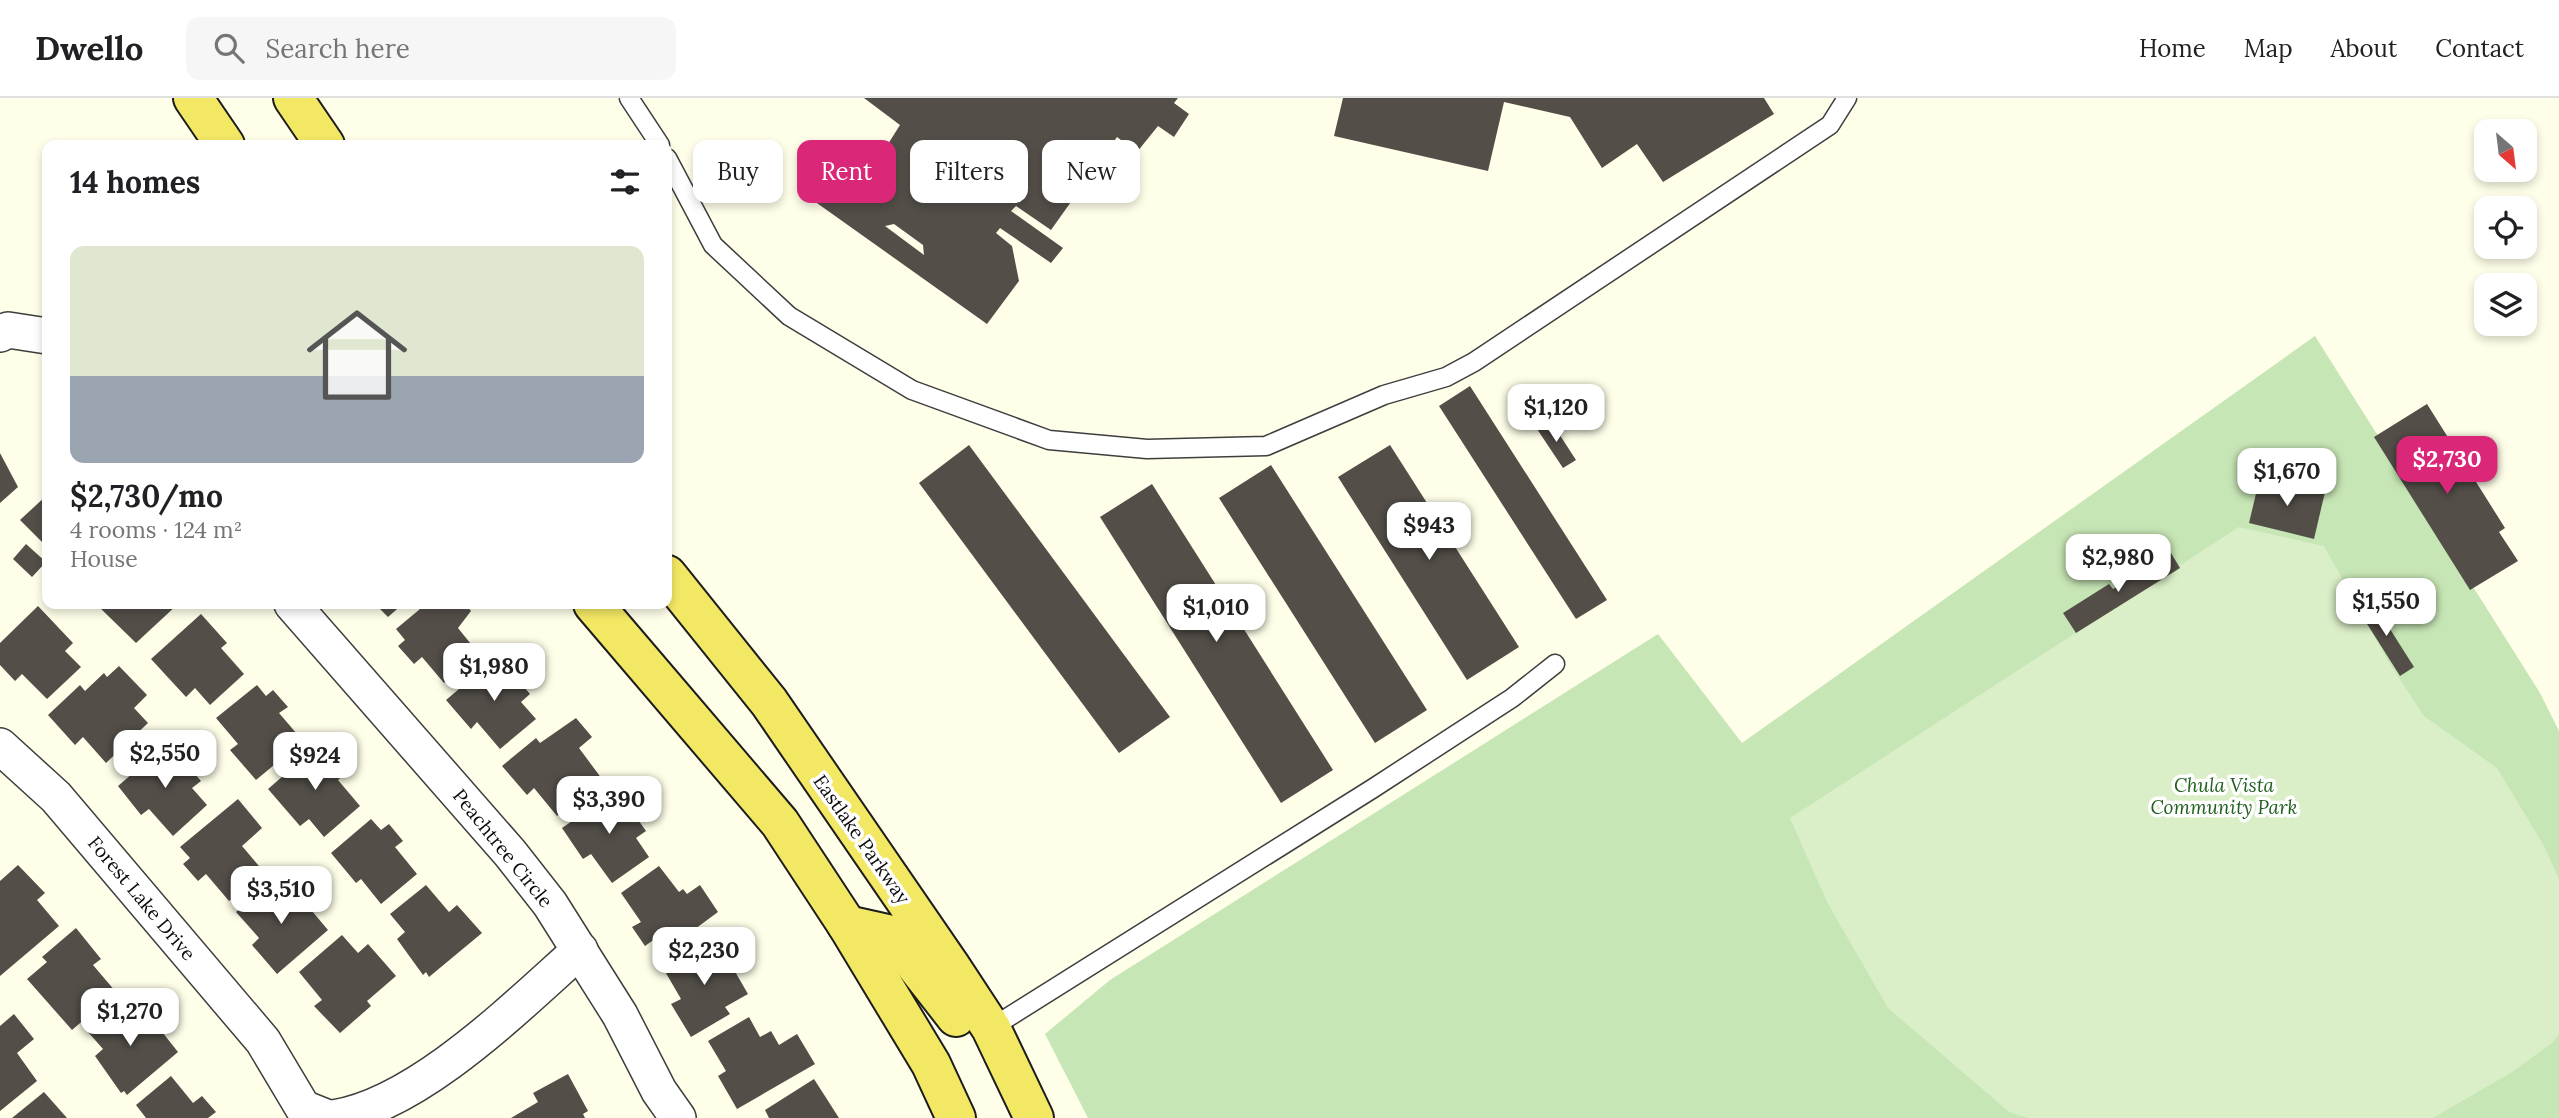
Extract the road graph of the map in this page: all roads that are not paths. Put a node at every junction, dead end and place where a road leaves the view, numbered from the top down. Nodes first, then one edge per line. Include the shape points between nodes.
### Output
1 (193, 98) edge
2 (293, 98) edge
3 (629, 98) edge
4 (1847, 98) edge
5 (222, 140) edge
6 (322, 140) edge
7 (657, 140) edge
8 (672, 167) edge
9 (0, 334) edge
10 (42, 335) edge
11 (672, 581) edge
12 (296, 609) edge
13 (597, 609) edge
14 (1555, 663) dead end
15 (0, 746) edge
16 (847, 926) junction
17 (580, 950) junction
18 (991, 1028) junction
19 (330, 1118) edge
20 (678, 1118) edge
21 (956, 1118) edge
22 (1034, 1118) edge

1 - 5 main road
2 - 6 main road
3 - 7 lane
4 - 8 lane via 1830,125 1474,362 1266,446 1147,449 1049,440 912,390 789,316 713,245
9 - 10 street via 8,330
11 - 18 main road, Eastlake Parkway via 769,702
12 - 17 street, Peachtree Circle via 510,853
13 - 16 main road via 780,823
14 - 18 lane via 1513,698 1396,774
15 - 19 street, Forest Lake Drive via 56,797 263,1041 303,1108
16 - 18 main road via 892,935 958,1019
16 - 21 main road via 931,1064
17 - 19 street, Forest Lake Drive via 495,1026 425,1078 358,1114
17 - 20 street, Peachtree Circle
18 - 22 main road, Eastlake Parkway

